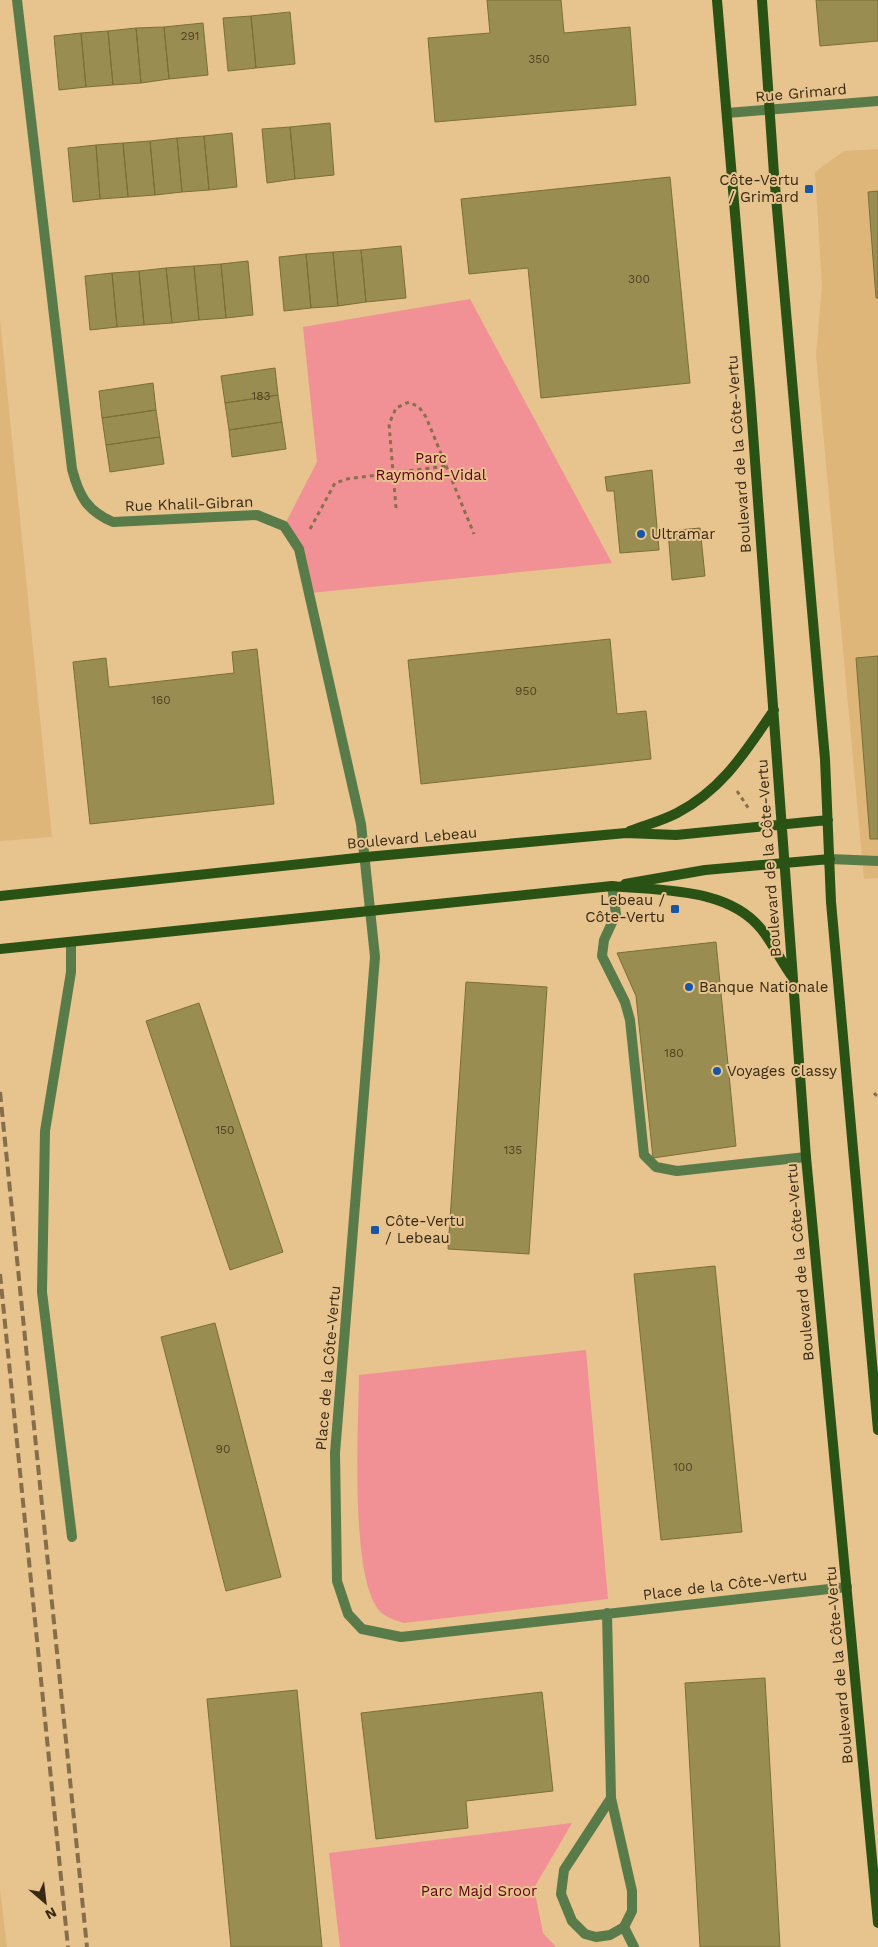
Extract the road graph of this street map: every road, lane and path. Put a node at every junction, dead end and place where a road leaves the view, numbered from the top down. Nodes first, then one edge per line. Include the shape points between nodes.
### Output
1 (17, 0) edge
2 (717, 0) edge
3 (762, 0) edge
4 (878, 101) edge
5 (770, 111) junction
6 (727, 113) junction
7 (446, 466) junction
8 (393, 472) junction
9 (396, 508) dead end
10 (474, 534) dead end
11 (300, 549) junction
12 (774, 710) junction
13 (736, 788) dead end
14 (749, 809) dead end
15 (828, 820) junction
16 (781, 824) junction
17 (626, 833) junction
18 (366, 857) junction
19 (830, 859) junction
20 (878, 861) edge
21 (784, 862) junction
22 (612, 886) junction
23 (0, 896) edge
24 (372, 912) junction
25 (70, 942) junction
26 (0, 949) edge
27 (792, 976) junction
28 (874, 1093) dead end
29 (878, 1097) edge
30 (806, 1157) junction
31 (878, 1430) edge
32 (72, 1537) dead end
33 (847, 1587) junction
34 (607, 1613) junction
35 (611, 1798) junction
36 (878, 1923) edge
37 (624, 1927) junction
38 (634, 1947) edge

1 - 11 street, Rue Khalil-Gibran via 76,486 97,516 113,522 257,514 284,526
2 - 6 main road, Boulevard de la Côte-Vertu
3 - 5 main road
4 - 5 street, Rue Grimard
5 - 6 street, Rue Grimard
5 - 15 main road
6 - 12 main road, Boulevard de la Côte-Vertu
7 - 8 path
7 - 8 path via 426,417 419,407 408,402 396,408 389,424
7 - 10 path
8 - 9 path
8 - 11 path via 347,478 335,484
11 - 18 street, Rue Khalil-Gibran
12 - 16 main road, Boulevard de la Côte-Vertu
12 - 17 main road via 741,759 717,786 676,814
13 - 14 path, Boulevard de la Côte-Vertu
15 - 16 main road, Boulevard Lebeau
15 - 19 main road
16 - 17 main road, Boulevard Lebeau via 676,835
16 - 21 main road, Boulevard de la Côte-Vertu
17 - 18 main road, Boulevard Lebeau
18 - 23 main road, Boulevard Lebeau
18 - 24 street, Place de la Côte-Vertu
19 - 20 street
19 - 21 main road
19 - 31 main road
21 - 22 main road via 705,870
21 - 27 main road, Boulevard de la Côte-Vertu
22 - 24 main road
22 - 27 main road via 702,896 730,905 762,930
22 - 30 street via 616,914 604,940 602,956 626,1002 630,1020 644,1155 656,1168 676,1170
24 - 25 main road
24 - 34 street, Place de la Côte-Vertu via 375,957 335,1452 337,1581 348,1614 362,1629 400,1637
25 - 26 main road
25 - 32 street via 71,972 44,1131 42,1292
27 - 30 main road, Boulevard de la Côte-Vertu
28 - 29 path
30 - 33 main road, Boulevard de la Côte-Vertu
33 - 34 street, Place de la Côte-Vertu
33 - 36 main road, Boulevard de la Côte-Vertu
34 - 35 street
35 - 37 street via 632,1891 632,1911
35 - 37 street via 564,1870 561,1894 572,1921 585,1934 596,1937 610,1935
37 - 38 street

